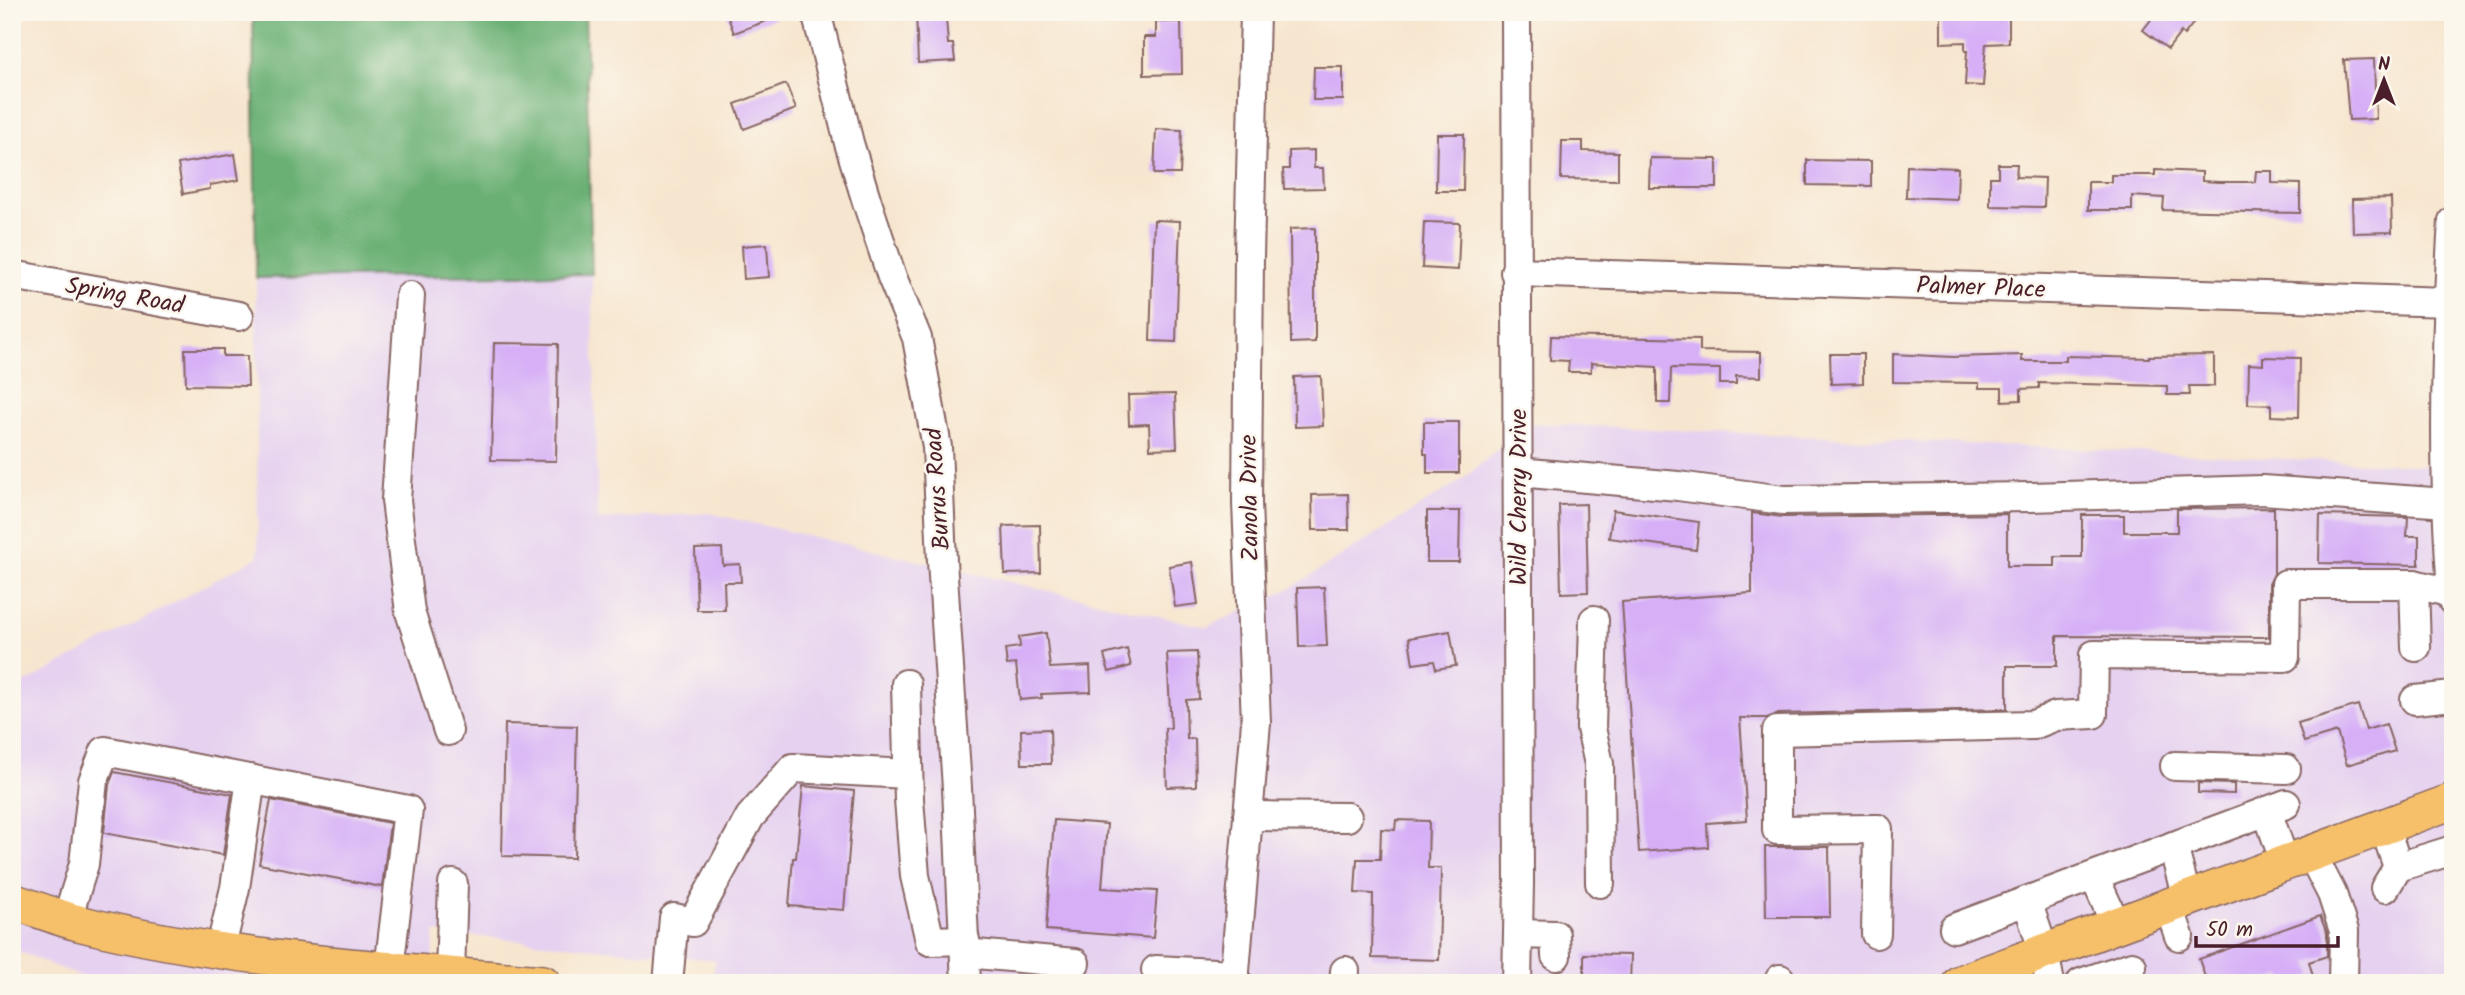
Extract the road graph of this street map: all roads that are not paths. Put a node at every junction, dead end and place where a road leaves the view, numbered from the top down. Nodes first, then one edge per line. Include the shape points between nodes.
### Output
1 (816, 12) edge
2 (1255, 12) edge
3 (1516, 12) edge
4 (2453, 220) edge
5 (1515, 272) junction
6 (12, 275) edge
7 (410, 296) dead end
8 (2448, 302) junction
9 (239, 316) dead end
10 (1518, 472) junction
11 (2447, 503) junction
12 (2414, 584) junction
13 (2452, 593) edge
14 (2453, 601) edge
15 (1594, 620) dead end
16 (2416, 647) dead end
17 (906, 684) dead end
18 (2453, 696) edge
19 (2415, 700) dead end
20 (448, 731) dead end
21 (2175, 766) dead end
22 (2286, 769) dead end
23 (908, 774) junction
24 (251, 779) junction
25 (2453, 801) edge
26 (1248, 816) junction
27 (1347, 817) dead end
28 (2384, 826) junction
29 (2173, 846) junction
30 (2453, 850) edge
31 (2298, 858) junction
32 (2094, 876) junction
33 (1600, 883) dead end
34 (453, 884) dead end
35 (12, 901) edge
36 (2027, 901) junction
37 (2178, 913) junction
38 (67, 919) junction
39 (2116, 925) junction
40 (1954, 928) dead end
41 (1518, 934) junction
42 (1876, 934) dead end
43 (1555, 945) dead end
44 (965, 946) junction
45 (220, 951) junction
46 (1075, 963) dead end
47 (2132, 966) dead end
48 (2047, 967) edge
49 (389, 969) junction
50 (1156, 970) dead end
51 (318, 973) edge
52 (467, 978) edge
53 (1234, 979) edge
54 (543, 983) edge
55 (668, 983) edge
56 (966, 983) edge
57 (1517, 983) edge
58 (1960, 983) edge
59 (2081, 983) edge
60 (2343, 983) edge

1 - 44 street, Burrus Road via 867,202 917,338 937,447
2 - 26 street, Zanola Drive via 1247,503 1256,722
3 - 5 street, Wild Cherry Drive
4 - 8 street
5 - 8 street, Palmer Place
5 - 10 street, Wild Cherry Drive
6 - 9 street, Spring Road
7 - 20 street via 396,500 410,612
8 - 11 street
10 - 11 street via 1783,500 2262,490
10 - 41 street, Wild Cherry Drive via 1528,883
11 - 13 street
12 - 13 street
12 - 16 street
12 - 42 street via 2286,584 2285,657 2094,655 2093,714 1998,727 1777,731 1777,830 1878,829
13 - 14 street
15 - 33 street via 1591,727 1599,764
17 - 23 street
18 - 19 street
21 - 22 street
23 - 44 street via 915,876 929,941
23 - 55 street via 793,768 750,817 694,922 674,918
24 - 38 street via 105,751 93,782 84,864
24 - 45 street via 235,888
24 - 49 street via 408,810
25 - 28 main road
26 - 27 street
26 - 53 street, Zanola Drive
28 - 30 street via 2392,878
28 - 31 main road
29 - 31 street via 2276,807
29 - 32 street
29 - 37 street
31 - 37 main road
31 - 60 street via 2333,894 2344,931
32 - 36 street
32 - 39 street
34 - 52 street
35 - 38 main road
36 - 40 street
36 - 48 street
37 - 39 main road
38 - 45 main road
39 - 48 main road
41 - 43 street
41 - 57 street, Wild Cherry Drive
44 - 46 street
44 - 56 street, Burrus Road
45 - 51 main road
47 - 59 street
48 - 58 main road
49 - 51 main road
49 - 52 main road
50 - 53 street
52 - 54 main road

